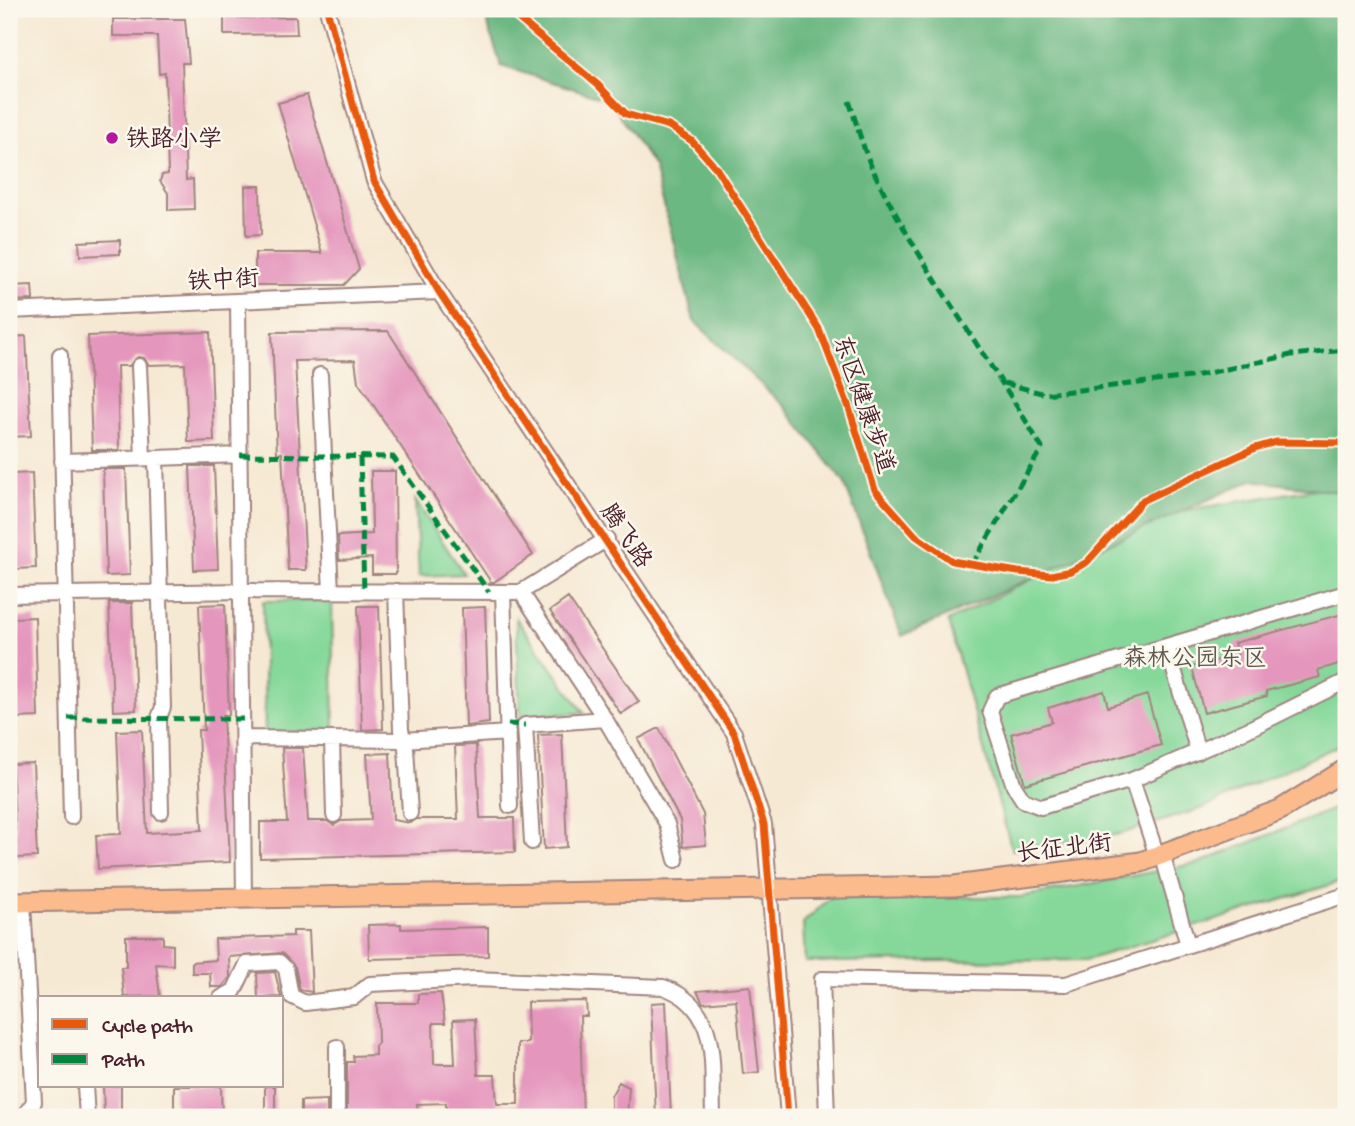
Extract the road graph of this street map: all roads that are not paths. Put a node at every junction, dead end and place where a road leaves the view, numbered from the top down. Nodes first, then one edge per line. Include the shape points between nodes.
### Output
1 (327, 9) edge
2 (439, 292) junction
3 (238, 301) junction
4 (9, 311) edge
5 (60, 355) dead end
6 (139, 366) dead end
7 (320, 374) dead end
8 (240, 455) junction
9 (150, 458) junction
10 (62, 461) junction
11 (607, 539) junction
12 (242, 591) junction
13 (331, 591) junction
14 (396, 591) junction
15 (160, 592) junction
16 (503, 592) junction
17 (521, 592) junction
18 (1346, 593) edge
19 (65, 594) junction
20 (9, 595) edge
21 (1167, 646) junction
22 (1345, 684) edge
23 (605, 719) junction
24 (508, 733) junction
25 (243, 738) junction
26 (332, 739) junction
27 (403, 740) junction
28 (1198, 751) junction
29 (1346, 769) edge
30 (1132, 780) junction
31 (510, 806) dead end
32 (161, 812) dead end
33 (411, 813) dead end
34 (334, 815) dead end
35 (71, 817) dead end
36 (532, 842) dead end
37 (1160, 855) junction
38 (676, 860) dead end
39 (767, 887) junction
40 (1346, 895) edge
41 (244, 898) junction
42 (16, 902) edge
43 (1188, 945) junction
44 (225, 996) edge
45 (337, 1047) dead end
46 (85, 1088) edge
47 (23, 1117) edge
48 (87, 1117) edge
49 (337, 1117) edge
50 (713, 1117) edge
51 (788, 1117) edge
52 (827, 1117) edge

1 - 2 street, 腾飞路 via 374,181
2 - 3 street, 铁中街
2 - 11 street, 腾飞路
3 - 4 street, 铁中街
3 - 8 street
5 - 10 street
6 - 9 street
7 - 13 street
8 - 9 street
8 - 12 street
9 - 10 street
9 - 15 street
10 - 19 street
11 - 17 street
11 - 39 street, 腾飞路 via 734,733 764,824
12 - 13 street
12 - 15 street
12 - 25 street
13 - 14 street
14 - 16 street
14 - 27 street
15 - 19 street
15 - 32 street
16 - 17 street
16 - 24 street
17 - 23 street
18 - 21 street
19 - 20 street
19 - 35 street
21 - 28 street
21 - 30 street via 998,696 990,711 1014,786 1023,800 1041,807
22 - 28 street
23 - 36 street via 525,725
23 - 38 street via 667,824
24 - 27 street
24 - 31 street
25 - 26 street
25 - 41 street
26 - 27 street
26 - 34 street
27 - 33 street
28 - 30 street
29 - 37 main road, 长征北街 via 1280,810
30 - 37 street
37 - 39 main road, 长征北街 via 1141,862 954,886
37 - 43 street
39 - 41 main road, 长征北街
39 - 51 street, 腾飞路
40 - 43 street
41 - 42 main road, 长征北街
42 - 47 street via 34,1102
43 - 52 street via 1066,984 822,979
44 - 50 street via 234,991 247,964 279,962 286,968 291,996 305,1003 354,997 370,984 475,979 663,987 680,993 709,1032
45 - 49 street
46 - 48 street

